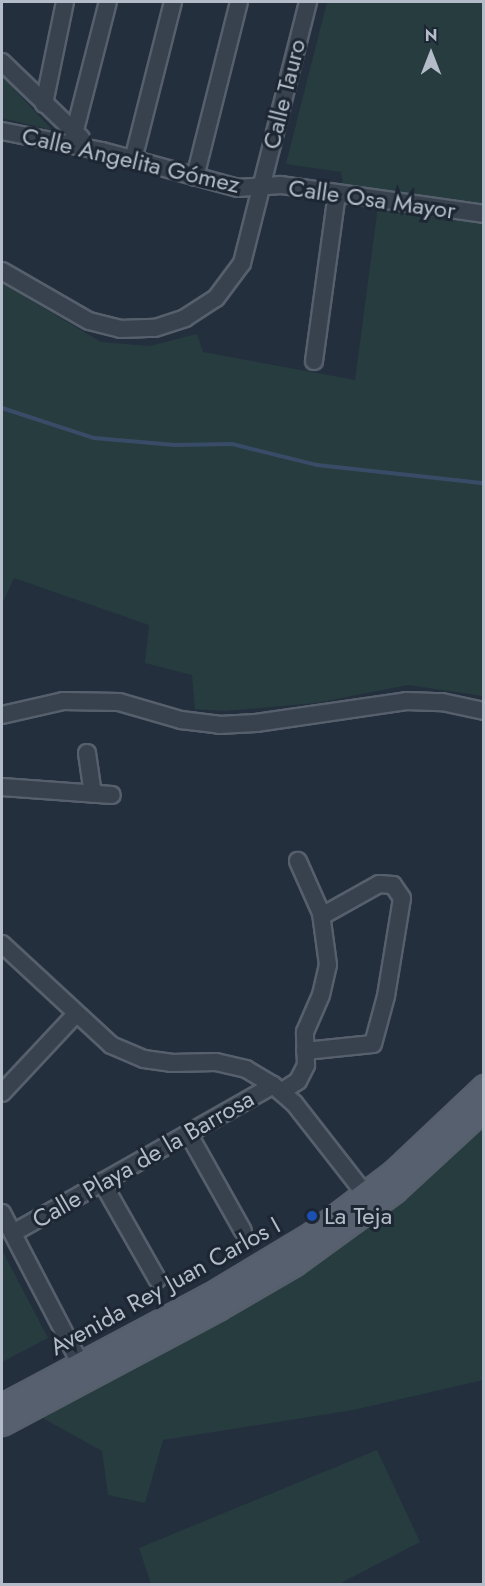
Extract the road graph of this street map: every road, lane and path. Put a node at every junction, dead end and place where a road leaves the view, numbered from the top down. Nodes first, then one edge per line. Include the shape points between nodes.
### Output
1 (64, 2) edge
2 (108, 2) edge
3 (173, 2) edge
4 (239, 2) edge
5 (308, 2) edge
6 (2, 62) edge
7 (44, 104) junction
8 (2, 131) edge
9 (74, 134) junction
10 (102, 151) junction
11 (133, 160) junction
12 (195, 177) junction
13 (261, 186) junction
14 (337, 194) junction
15 (483, 214) edge
16 (2, 271) edge
17 (314, 361) dead end
18 (483, 711) edge
19 (2, 715) edge
20 (87, 753) dead end
21 (2, 787) edge
22 (93, 794) junction
23 (112, 795) dead end
24 (298, 861) dead end
25 (322, 916) junction
26 (3, 948) edge
27 (76, 1014) junction
28 (306, 1051) junction
29 (483, 1086) edge
30 (277, 1088) junction
31 (2, 1093) edge
32 (483, 1109) edge
33 (188, 1133) junction
34 (102, 1182) junction
35 (365, 1194) junction
36 (2, 1213) edge
37 (243, 1231) dead end
38 (13, 1233) junction
39 (157, 1279) dead end
40 (80, 1363) junction
41 (2, 1405) edge
42 (2, 1424) edge

1 - 7 street
2 - 9 street
3 - 11 street
4 - 12 street
5 - 13 street, Calle Tauro
6 - 7 street
7 - 9 street
8 - 10 street, Calle Angelita Gómez
9 - 10 street
10 - 11 street, Calle Angelita Gómez
11 - 12 street, Calle Angelita Gómez
12 - 13 street, Calle Angelita Gómez via 238,188
13 - 14 street, Calle Osa Mayor via 281,185
13 - 16 street, Calle Tauro via 242,263 216,298 185,318 155,328 120,329 89,321
14 - 15 street, Calle Osa Mayor
14 - 17 street
18 - 19 street via 442,702 406,701 219,725 182,720 119,702 63,701
20 - 22 street
21 - 22 street
22 - 23 street
24 - 25 street, Calle Playa de la Barrosa
25 - 28 street, Calle Playa de la Barrosa via 328,965 321,995 305,1032
25 - 28 street via 379,884 393,885 402,898 386,996 372,1044
26 - 27 street
27 - 30 street via 111,1045 144,1059 216,1062 246,1069
27 - 31 street
28 - 30 street, Calle Playa de la Barrosa via 306,1065 298,1081
29 - 35 main road, Avenida Rey Juan Carlos I via 422,1146
30 - 33 street, Calle Playa de la Barrosa
30 - 35 street via 294,1103
32 - 42 main road, Avenida Rey Juan Carlos I via 399,1187 295,1264
33 - 34 street, Calle Playa de la Barrosa
33 - 37 street
34 - 38 street, Calle Playa de la Barrosa
34 - 39 street
35 - 40 main road, Avenida Rey Juan Carlos I via 248,1273
36 - 38 street
38 - 40 street
40 - 41 main road, Avenida Rey Juan Carlos I

